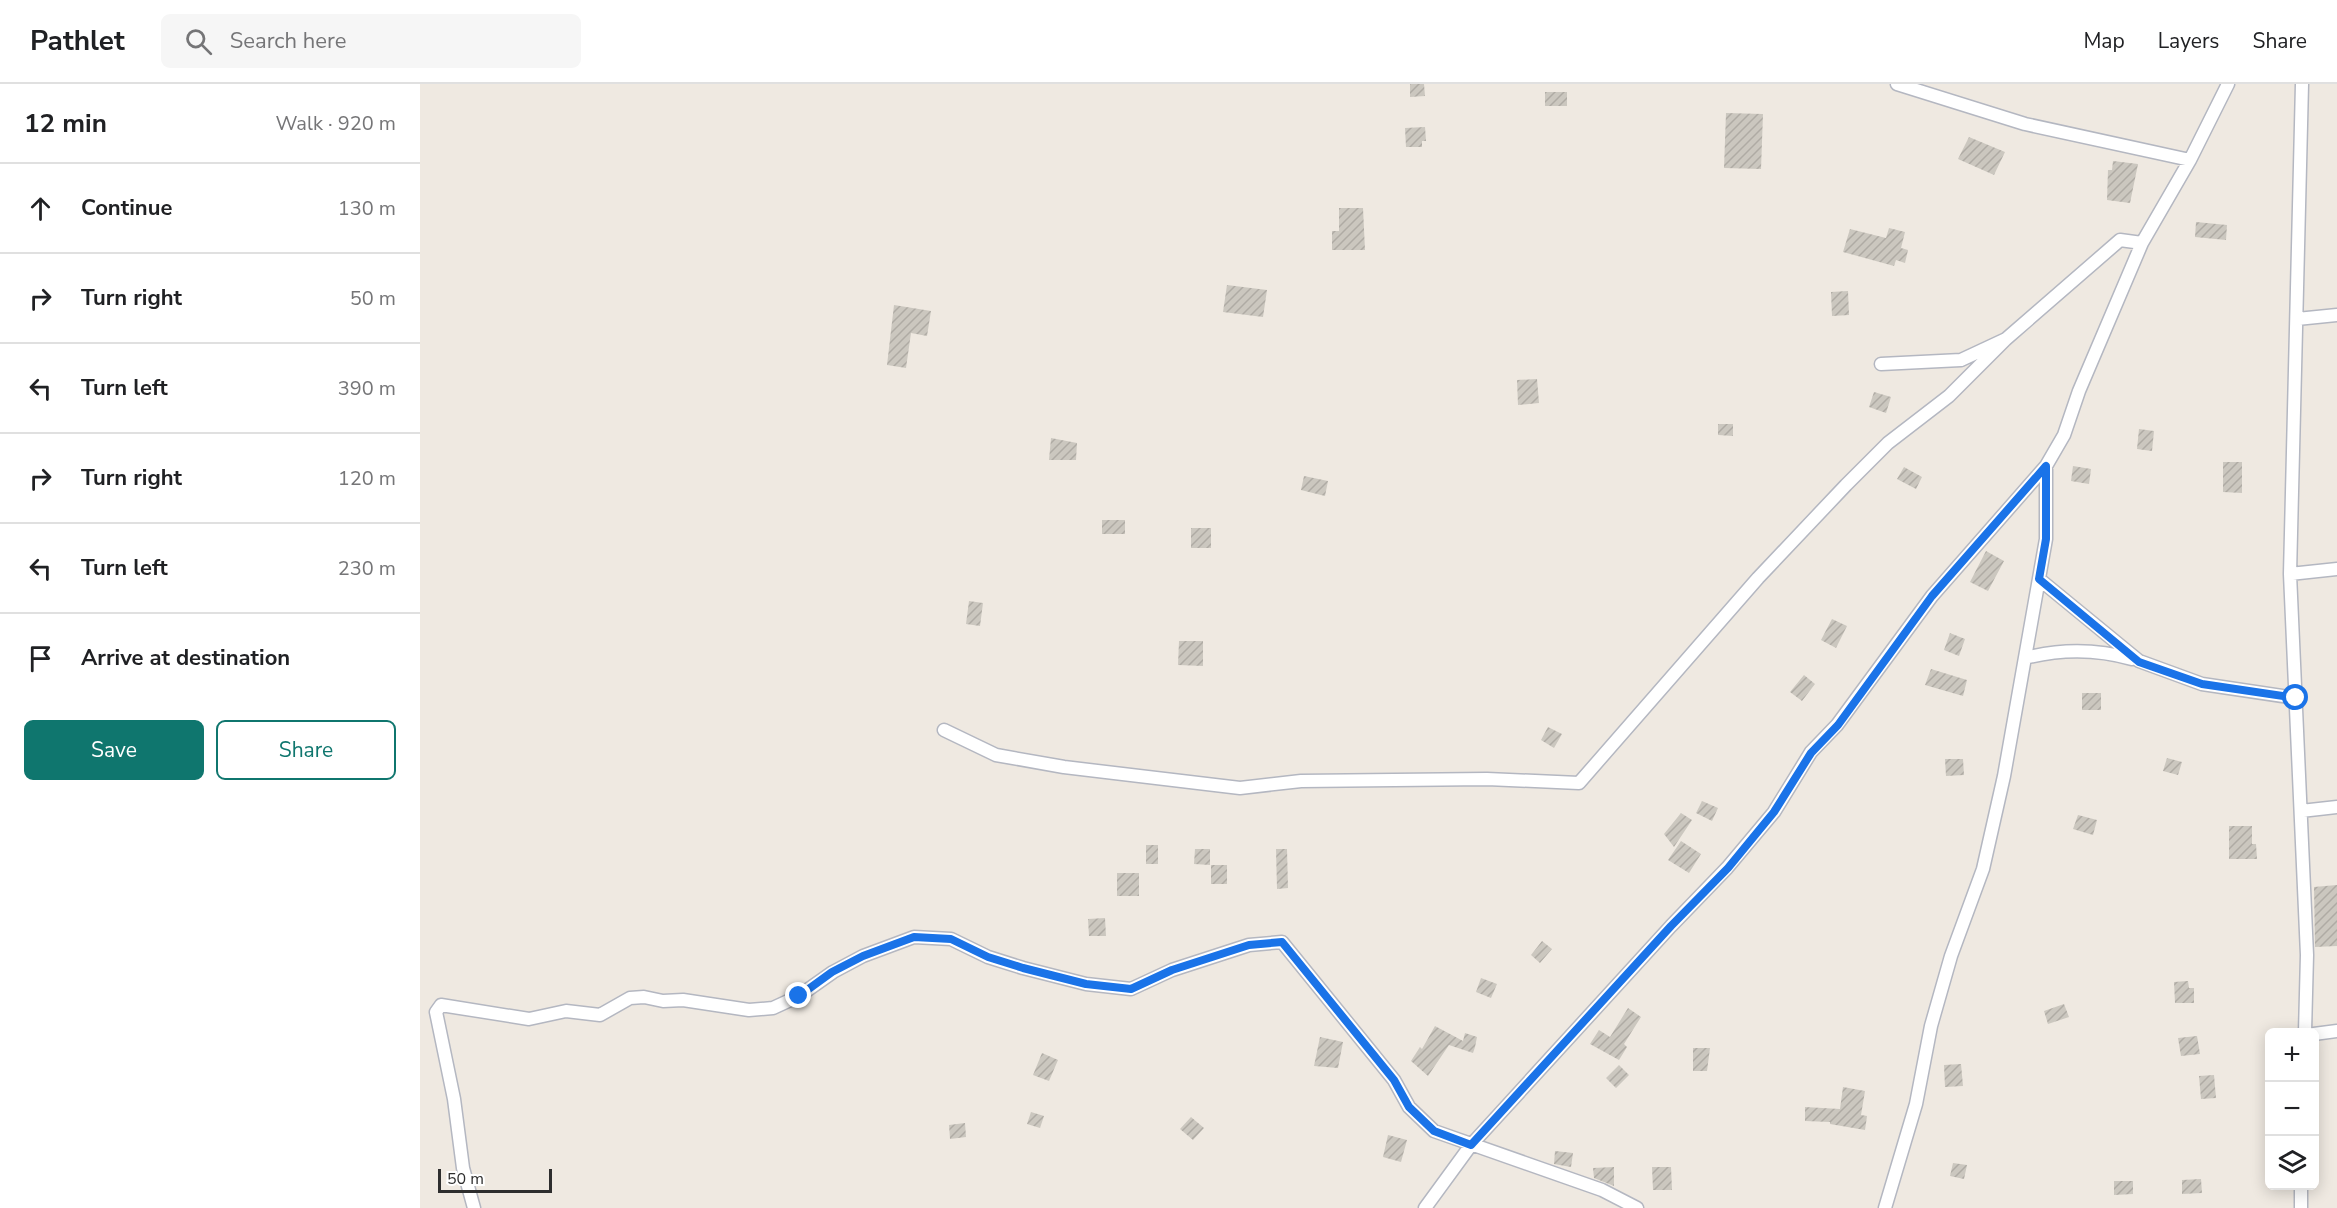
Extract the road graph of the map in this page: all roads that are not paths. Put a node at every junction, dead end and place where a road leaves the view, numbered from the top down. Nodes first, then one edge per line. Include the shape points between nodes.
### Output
1 (1897, 84) edge
2 (2228, 84) edge
3 (2302, 84) edge
4 (2190, 160) junction
5 (2142, 243) junction
6 (2337, 315) edge
7 (2297, 319) junction
8 (2006, 339) junction
9 (1881, 364) dead end
10 (2046, 466) junction
11 (2337, 569) edge
12 (2290, 574) junction
13 (2039, 579) junction
14 (2025, 658) junction
15 (2139, 662) junction
16 (2296, 698) junction
17 (944, 730) dead end
18 (2337, 807) edge
19 (2301, 811) junction
20 (2305, 1028) edge
21 (2337, 1031) edge
22 (2319, 1033) edge
23 (1471, 1145) junction
24 (2301, 1190) edge
25 (1609, 1194) junction
26 (474, 1208) edge
27 (1425, 1208) edge
28 (1610, 1208) edge
29 (1637, 1208) edge
30 (1885, 1208) edge
31 (2301, 1208) edge

1 - 4 street via 2025,124
2 - 4 street
3 - 7 street
4 - 5 street
5 - 8 street via 2120,240
5 - 10 street via 2064,435
6 - 7 street
7 - 12 street
8 - 9 street via 1961,360
8 - 17 street via 1949,396 1888,443 1846,485 1758,578 1579,783 1487,779 1301,781 1240,788 996,755
10 - 13 street via 2046,539
10 - 23 street via 1925,604 1838,725 1811,753 1774,812 1728,868
11 - 12 street
12 - 16 street
13 - 14 street
13 - 15 street
14 - 15 street via 2072,651 2108,652
14 - 30 street via 1983,869 1951,956 1931,1026 1916,1104
15 - 16 street via 2202,684
16 - 19 street
18 - 19 street
19 - 20 street via 2307,955
21 - 22 street
23 - 25 street
23 - 26 street via 1434,1131 1409,1107 1394,1080 1282,942 1249,945 1172,970 1131,989 1086,984 1023,968 951,939 914,937 863,956 772,1008 749,1010 644,997 630,998 600,1015 566,1011 529,1018 441,1005 436,1012
23 - 27 street
24 - 31 street
25 - 28 street
25 - 29 street

